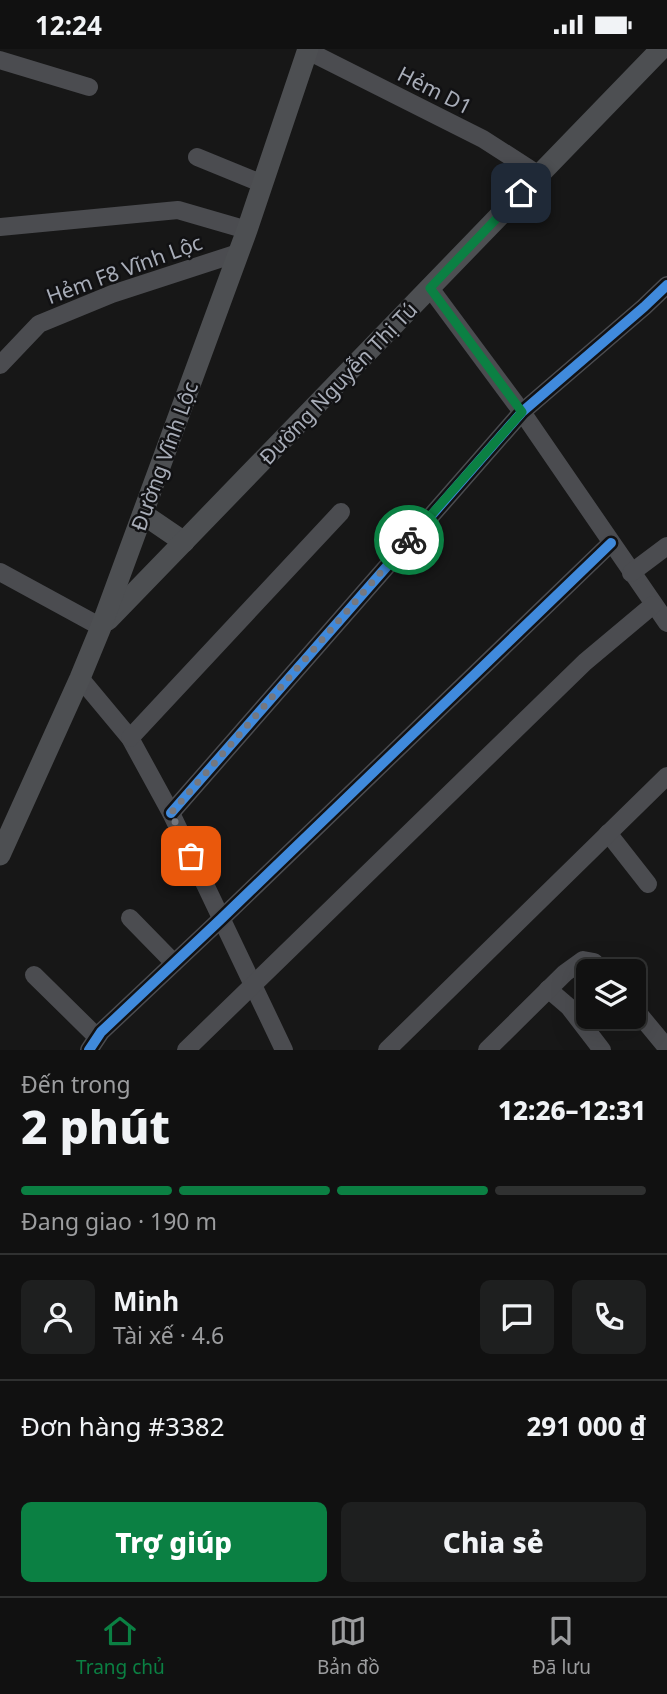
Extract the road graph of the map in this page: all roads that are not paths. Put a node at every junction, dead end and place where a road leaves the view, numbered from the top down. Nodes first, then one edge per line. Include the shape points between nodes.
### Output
1 (661, 49) edge
2 (308, 50) edge
3 (0, 60) edge
4 (89, 87) dead end
5 (197, 157) dead end
6 (539, 174) junction
7 (263, 184) junction
8 (0, 227) edge
9 (247, 230) junction
10 (238, 253) junction
11 (667, 285) edge
12 (430, 288) junction
13 (0, 365) edge
14 (522, 412) junction
15 (341, 512) dead end
16 (143, 514) junction
17 (184, 542) junction
18 (611, 543) junction
19 (667, 546) edge
20 (0, 572) edge
21 (631, 573) junction
22 (653, 605) junction
23 (667, 623) edge
24 (101, 627) junction
25 (80, 678) junction
26 (130, 738) junction
27 (667, 776) edge
28 (171, 813) junction
29 (608, 834) junction
30 (0, 855) edge
31 (648, 884) dead end
32 (130, 918) dead end
33 (221, 919) junction
34 (174, 963) junction
35 (576, 965) edge
36 (34, 975) dead end
37 (252, 985) junction
38 (548, 989) junction
39 (646, 1023) edge
40 (93, 1044) edge
41 (667, 1048) edge
42 (186, 1050) edge
43 (284, 1050) edge
44 (387, 1050) edge
45 (486, 1050) edge
46 (602, 1050) edge

1 - 6 main road, Đường Nguyễn Thị Tú
2 - 6 street, Hẻm D1 via 483,139
2 - 7 main road, Đường Vĩnh Lộc
3 - 4 street
5 - 7 street
6 - 12 main road, Đường Nguyễn Thị Tú
7 - 9 main road, Đường Vĩnh Lộc
8 - 9 street via 178,211
9 - 10 main road, Đường Vĩnh Lộc
10 - 13 street, Hẻm F8 Vĩnh Lộc via 112,294 39,324
10 - 16 main road, Đường Vĩnh Lộc
11 - 14 street
12 - 14 street
12 - 17 main road, Đường Nguyễn Thị Tú
14 - 18 street
14 - 28 street
15 - 26 street
16 - 17 main road
16 - 24 main road, Đường Vĩnh Lộc
17 - 24 main road, Đường Nguyễn Thị Tú
18 - 21 street
18 - 33 street
19 - 21 street
20 - 24 street
21 - 22 street
22 - 23 street
22 - 37 street via 584,662
24 - 25 main road, Đường Vĩnh Lộc
25 - 26 street
25 - 30 main road, Đường Vĩnh Lộc
26 - 28 street
27 - 29 street
28 - 33 street
29 - 31 street
29 - 44 street
32 - 34 street
33 - 34 street
33 - 37 street
34 - 40 street
35 - 38 street
36 - 40 street
37 - 42 street
37 - 43 street
38 - 45 street
38 - 46 street via 569,1007
39 - 41 street

